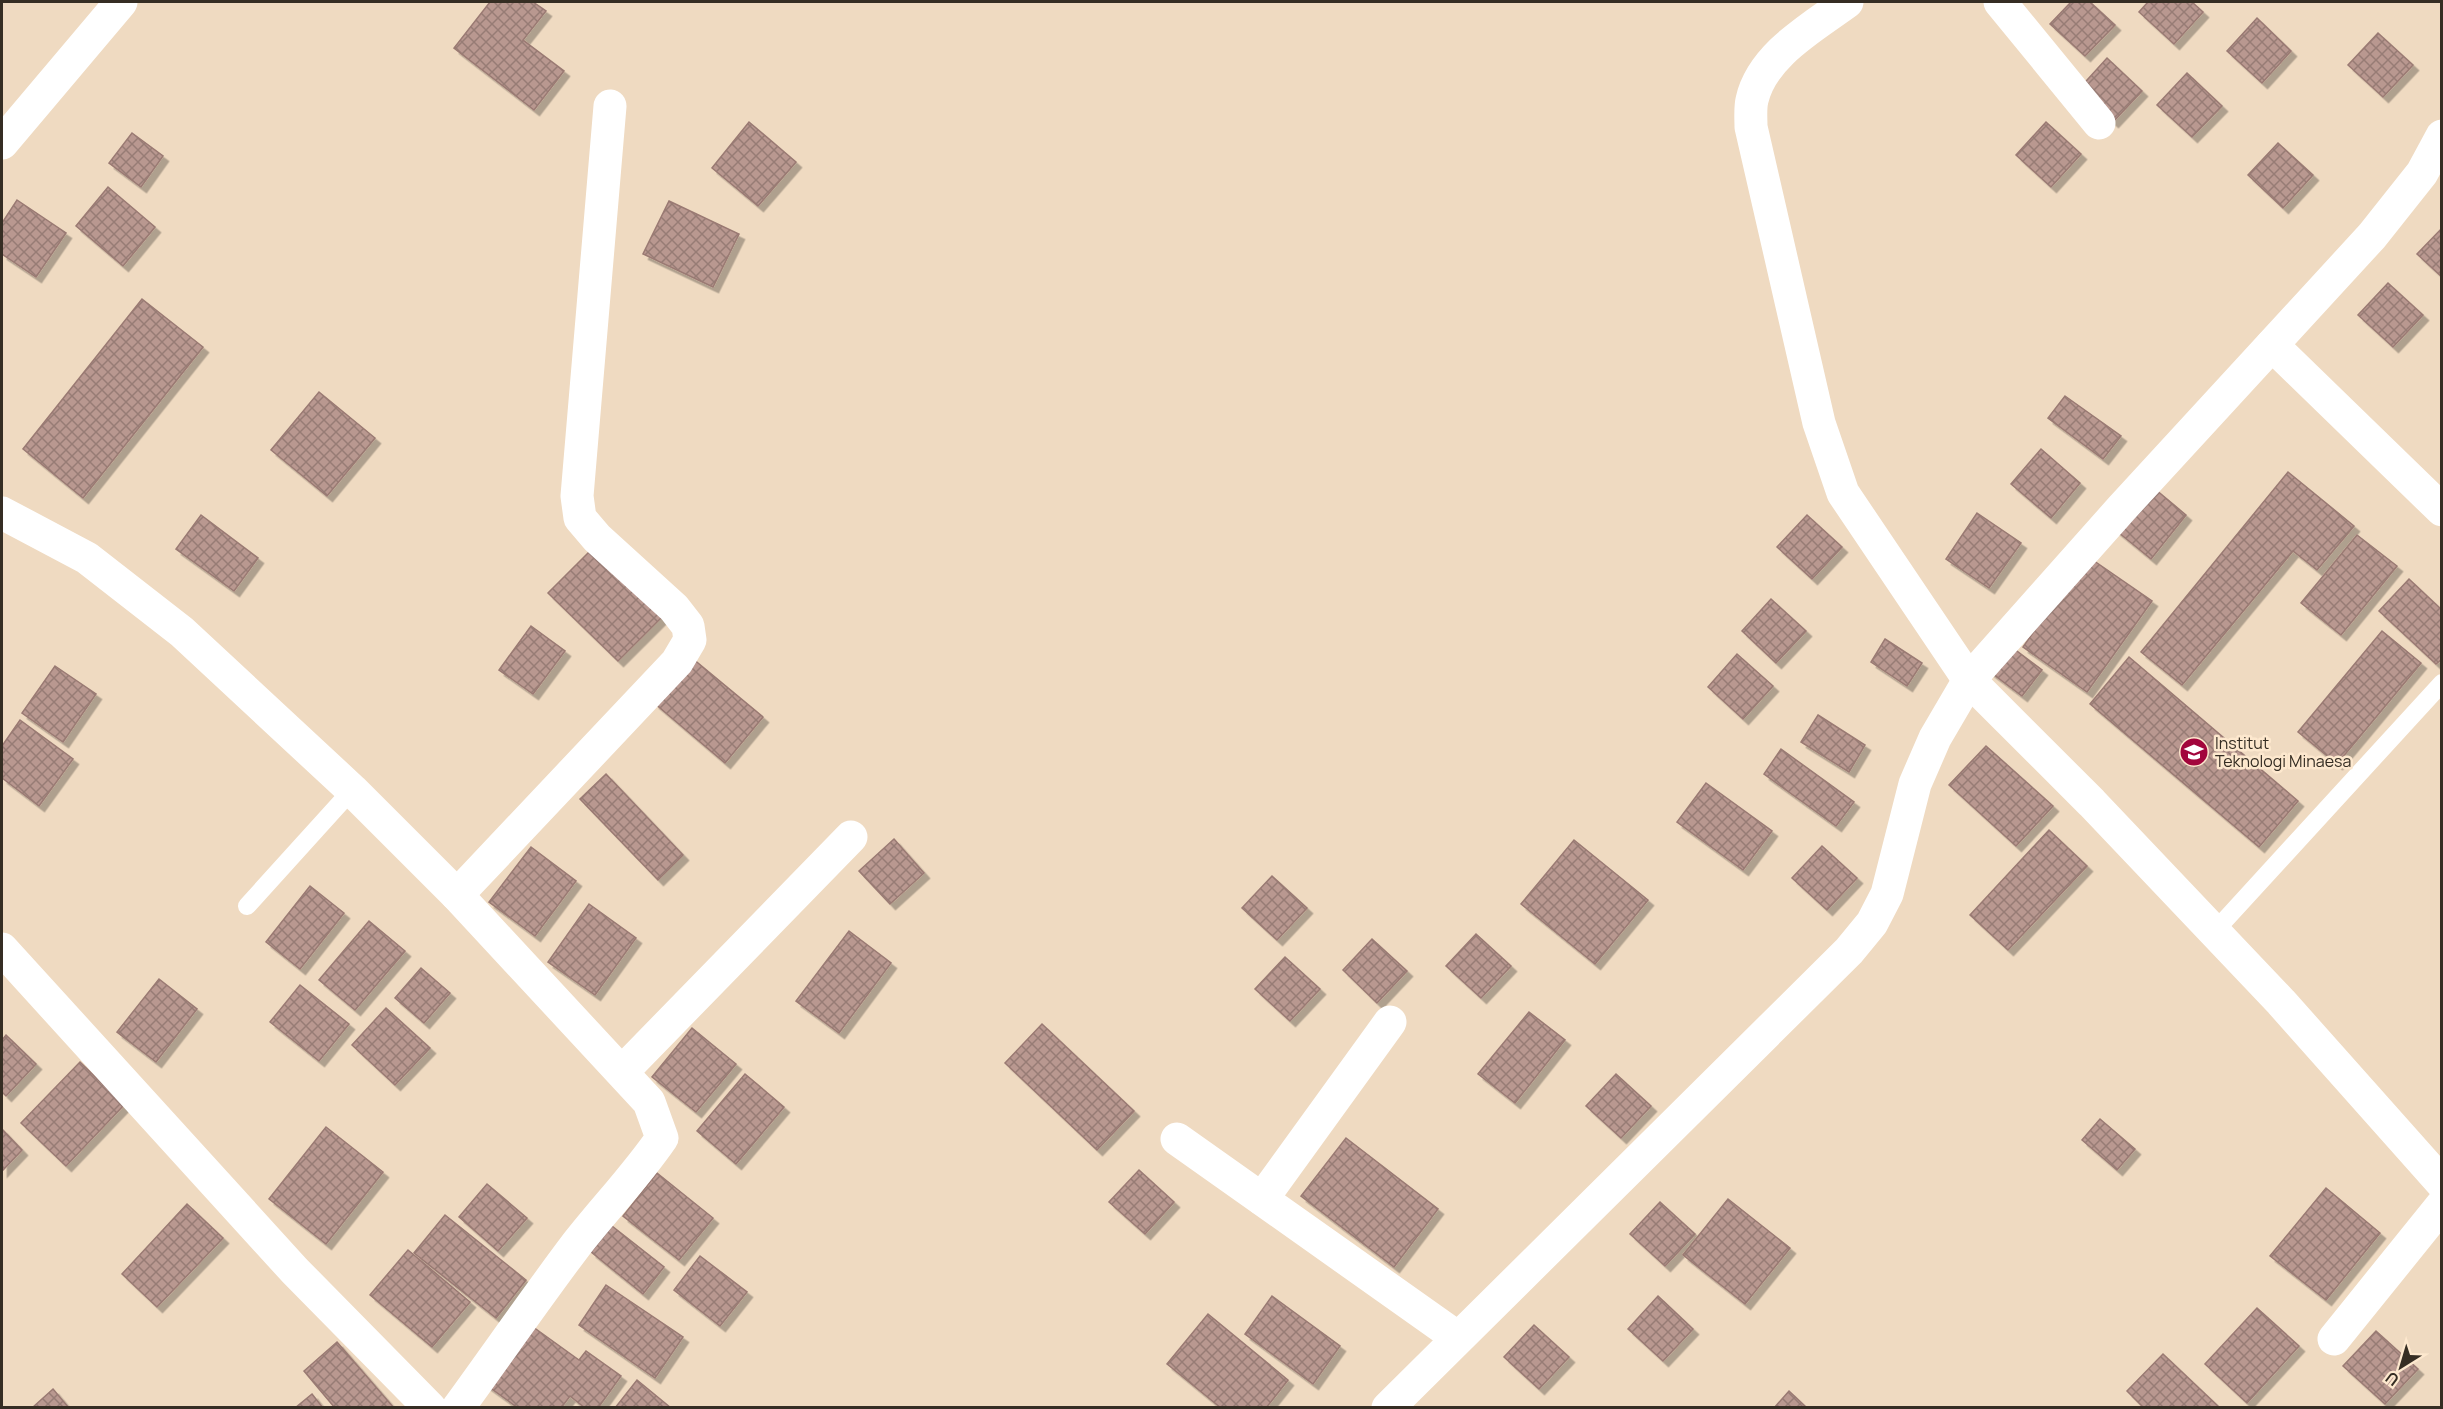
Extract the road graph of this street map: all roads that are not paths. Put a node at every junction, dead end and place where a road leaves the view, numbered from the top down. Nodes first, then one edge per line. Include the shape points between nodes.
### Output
1 (121, 2) edge
2 (1847, 2) edge
3 (2000, 2) edge
4 (610, 106) dead end
5 (2099, 123) dead end
6 (2442, 136) edge
7 (2, 143) edge
8 (2272, 345) junction
9 (2442, 510) edge
10 (2, 513) edge
11 (1970, 680) junction
12 (2442, 683) edge
13 (352, 790) junction
14 (850, 837) dead end
15 (457, 895) junction
16 (247, 906) dead end
17 (2214, 932) junction
18 (2, 949) edge
19 (1390, 1022) dead end
20 (622, 1072) junction
21 (1177, 1139) dead end
22 (2442, 1183) edge
23 (1262, 1199) junction
24 (2442, 1205) edge
25 (1458, 1338) junction
26 (2334, 1339) dead end
27 (430, 1407) edge
28 (458, 1407) edge
29 (1388, 1407) edge

1 - 7 street
2 - 11 street via 1774,59 1752,100 1751,127 1819,423 1843,493
3 - 5 street
4 - 15 street via 577,496 580,518 674,608 688,626 690,640 677,662
6 - 8 street via 2422,173 2372,236
8 - 9 street
8 - 11 street
10 - 13 street via 87,558 182,632
11 - 17 street
11 - 25 street via 1935,738 1915,784 1887,894 1872,923 1849,951
12 - 17 lane
13 - 15 street
13 - 16 lane
14 - 20 street
15 - 20 street
17 - 22 street
18 - 27 street via 295,1271
19 - 23 street
20 - 28 street via 649,1102 662,1138 577,1245
21 - 23 street
23 - 25 street
24 - 26 street
25 - 29 street

